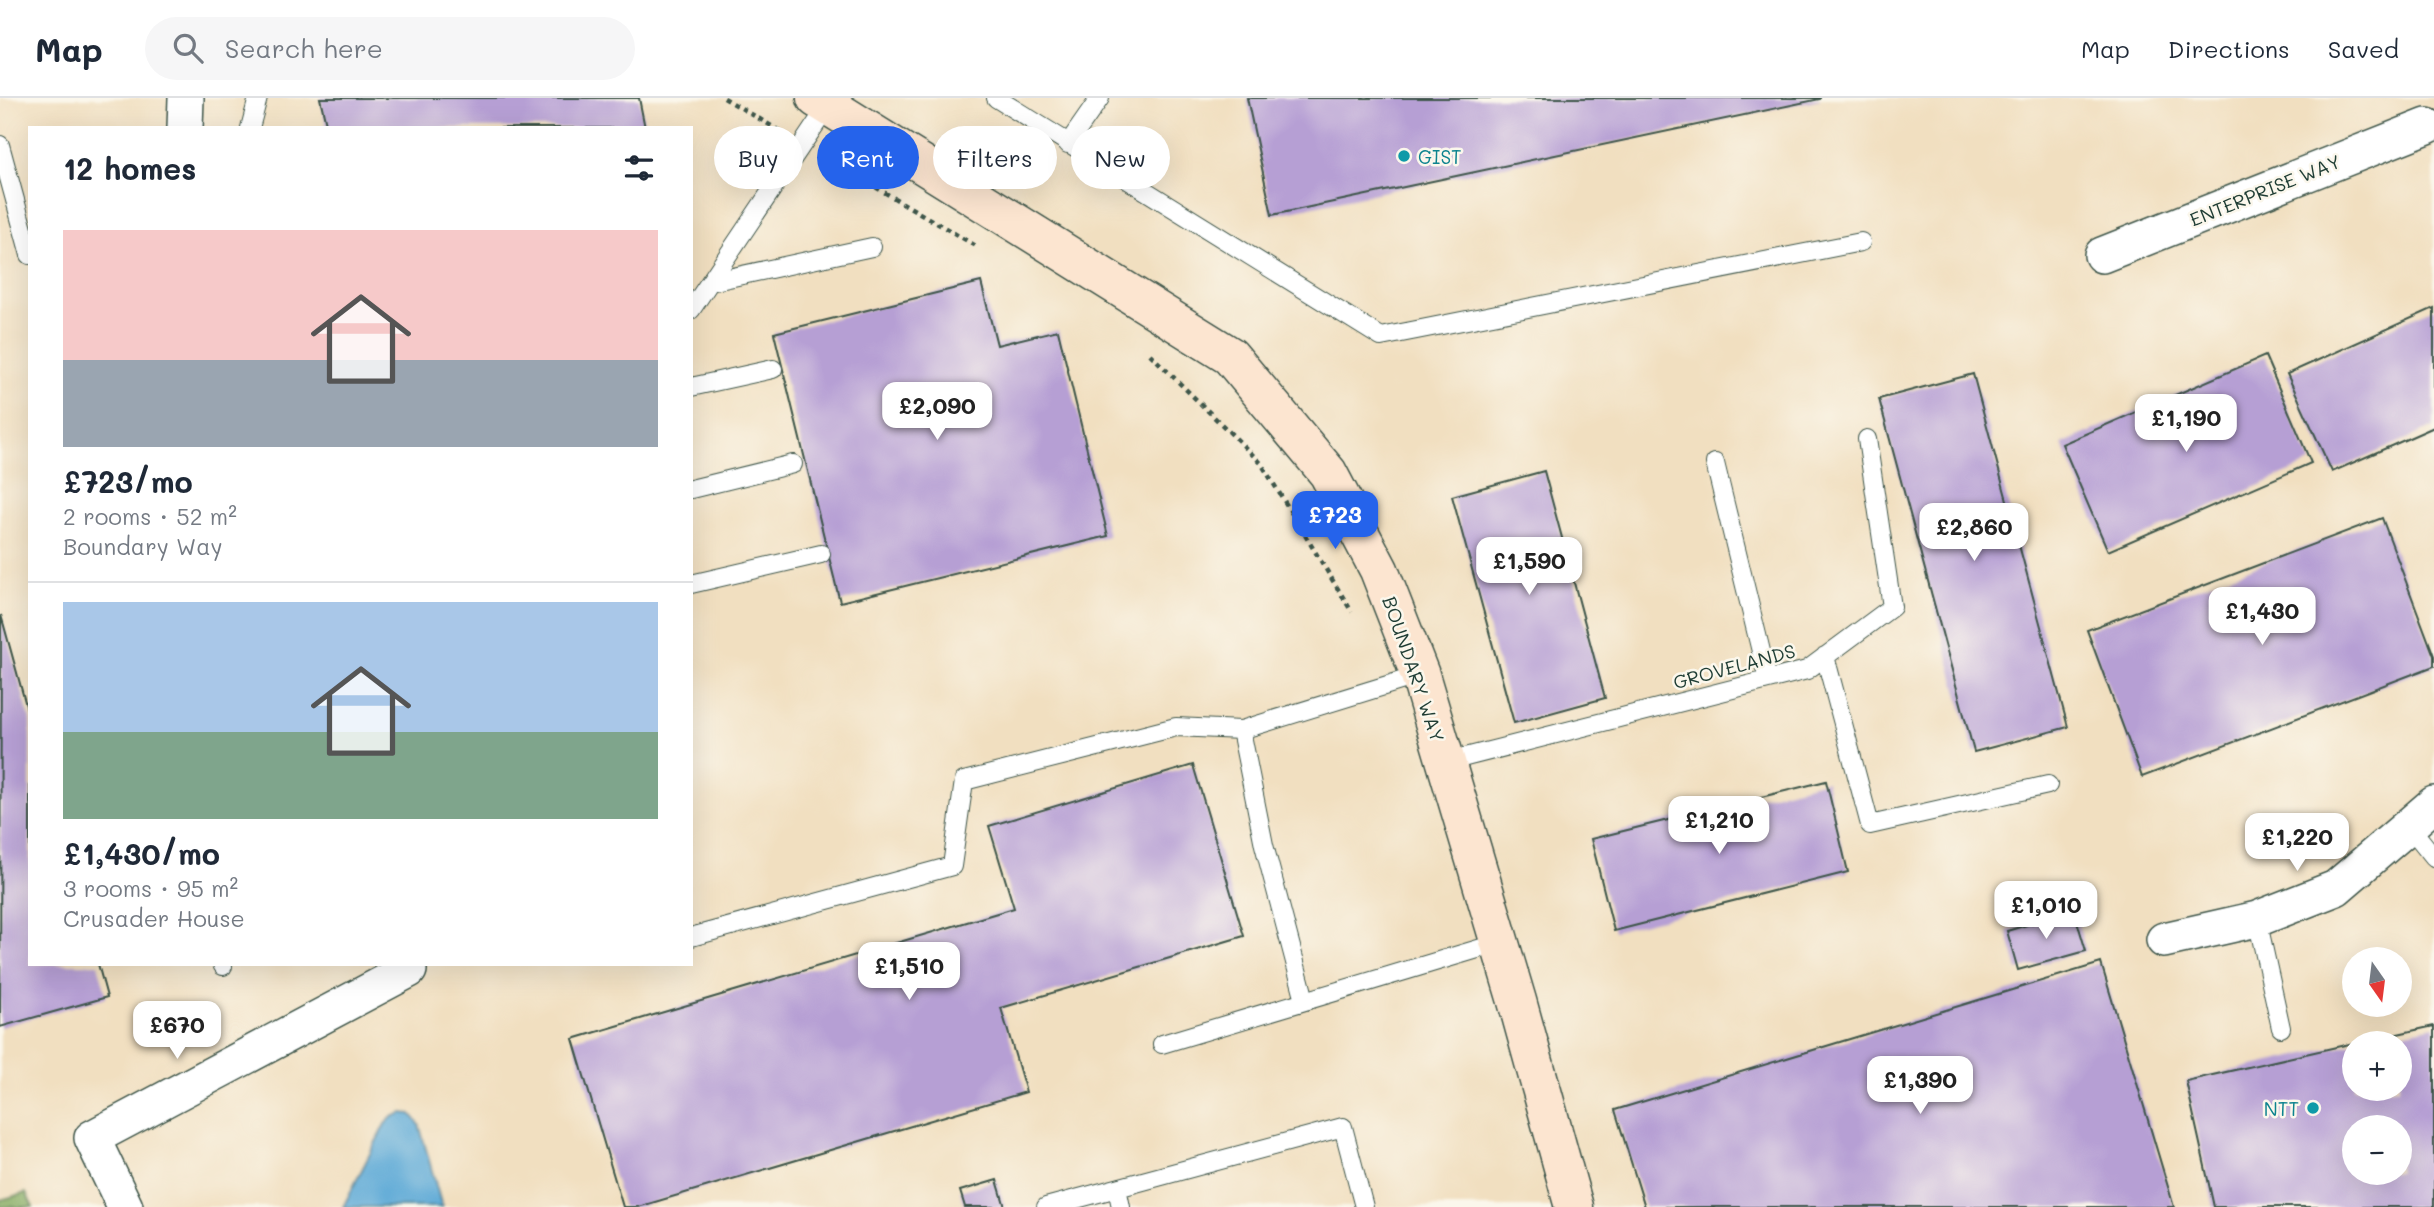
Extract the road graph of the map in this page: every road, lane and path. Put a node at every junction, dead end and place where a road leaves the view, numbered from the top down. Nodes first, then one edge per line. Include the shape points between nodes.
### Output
1 (186, 98) edge
2 (258, 98) edge
3 (724, 98) edge
4 (996, 98) edge
5 (1100, 98) edge
6 (822, 102) edge
7 (2426, 122) edge
8 (185, 126) edge
9 (251, 126) edge
10 (771, 126) edge
11 (803, 142) edge
12 (1068, 144) junction
13 (0, 145) edge
14 (803, 145) edge
15 (772, 189) edge
16 (1861, 242) dead end
17 (872, 247) dead end
18 (28, 248) edge
19 (981, 249) dead end
20 (2102, 256) dead end
21 (710, 282) junction
22 (693, 307) edge
23 (1145, 349) dead end
24 (773, 369) dead end
25 (693, 387) edge
26 (1867, 439) dead end
27 (1715, 463) dead end
28 (793, 464) dead end
29 (693, 489) edge
30 (821, 554) dead end
31 (693, 584) edge
32 (1353, 613) dead end
33 (1825, 656) junction
34 (1420, 675) junction
35 (1768, 680) junction
36 (1241, 730) junction
37 (1446, 762) junction
38 (2048, 785) dead end
39 (2422, 815) edge
40 (2434, 857) edge
41 (2257, 919) junction
42 (693, 935) edge
43 (2164, 940) dead end
44 (1498, 943) junction
45 (407, 966) edge
46 (1305, 1000) junction
47 (2281, 1028) dead end
48 (1162, 1044) dead end
49 (1116, 1188) junction
50 (125, 1207) edge
51 (1046, 1207) edge
52 (1121, 1207) edge
53 (1364, 1207) edge
54 (1574, 1207) edge

1 - 8 street
2 - 9 lane
3 - 10 path
4 - 12 lane
5 - 12 lane
6 - 11 lane
6 - 34 street, BOUNDARY WAY via 1230,356 1328,473 1379,570
7 - 20 street, ENTERPRISE WAY
12 - 16 lane via 1381,337
13 - 18 lane
14 - 19 path
15 - 21 lane
17 - 21 lane
21 - 22 lane
23 - 32 path via 1261,463
24 - 25 lane
26 - 33 lane, GROVELANDS via 1892,607
27 - 35 lane
28 - 29 lane
30 - 31 lane
33 - 35 lane, GROVELANDS via 1807,670
33 - 38 lane via 1871,825
34 - 36 lane
34 - 37 street, BOUNDARY WAY
35 - 37 lane, GROVELANDS
36 - 42 lane via 1176,727 964,781 953,866
36 - 46 lane via 1264,845
37 - 44 street, BOUNDARY WAY
39 - 40 lane
39 - 41 street via 2336,888
41 - 43 street
41 - 47 lane
44 - 46 lane
44 - 54 street, BOUNDARY WAY
45 - 50 street via 408,970 92,1138
46 - 48 lane
49 - 51 lane
49 - 52 lane
49 - 53 lane via 1343,1127

